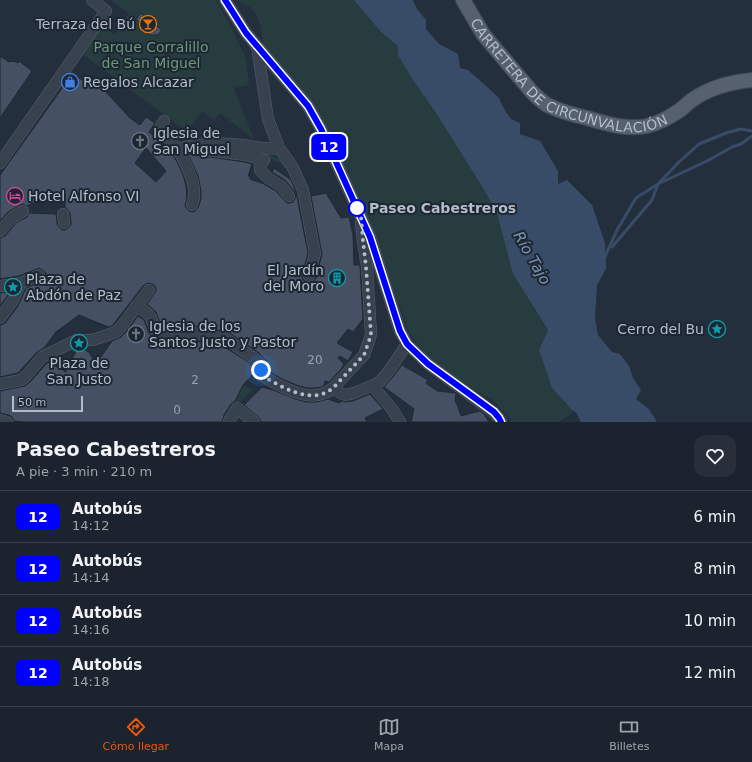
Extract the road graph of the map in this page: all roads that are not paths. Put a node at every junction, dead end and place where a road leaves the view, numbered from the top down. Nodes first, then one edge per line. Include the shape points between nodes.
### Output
1 (92, 0) edge
2 (225, 0) edge
3 (463, 0) edge
4 (257, 45) junction
5 (752, 80) edge
6 (164, 121) dead end
7 (182, 148) junction
8 (279, 148) junction
9 (0, 163) edge
10 (289, 196) dead end
11 (192, 205) dead end
12 (23, 211) dead end
13 (361, 216) junction
14 (0, 231) edge
15 (39, 276) dead end
16 (309, 276) dead end
17 (21, 283) junction
18 (0, 286) edge
19 (149, 290) dead end
20 (136, 306) junction
21 (0, 318) edge
22 (407, 344) junction
23 (0, 384) edge
24 (373, 386) junction
25 (333, 388) junction
26 (0, 420) edge
27 (7, 422) edge
28 (229, 422) edge
29 (254, 422) edge
30 (400, 422) edge
31 (502, 422) edge

1 - 9 street via 106,10
2 - 4 street via 246,33
3 - 5 main road, CARRETERA DE CIRCUNVALACIÓN via 483,34 530,91 546,104 582,117 623,127 647,126 670,117 715,89
4 - 8 street via 268,119
4 - 13 street via 308,106
6 - 7 street via 160,128
7 - 8 street via 206,144
7 - 10 street via 246,155 264,160 260,170 281,186
7 - 11 street via 195,194
8 - 16 street via 292,166 303,190 315,253
12 - 14 street via 13,217
13 - 22 street via 400,331
13 - 25 street via 371,334 364,355
15 - 17 street
17 - 18 street
17 - 21 street via 12,302
19 - 20 street
20 - 23 street via 117,331 96,339 77,340 42,357 21,380
20 - 25 street via 147,313 156,332 163,338 174,340 183,331 226,339 260,364 262,376 292,392 316,396 328,393
22 - 24 street via 388,372
22 - 31 street via 428,364 494,412
24 - 25 street via 347,395 340,394
24 - 30 street
26 - 27 street
28 - 29 street via 237,408

